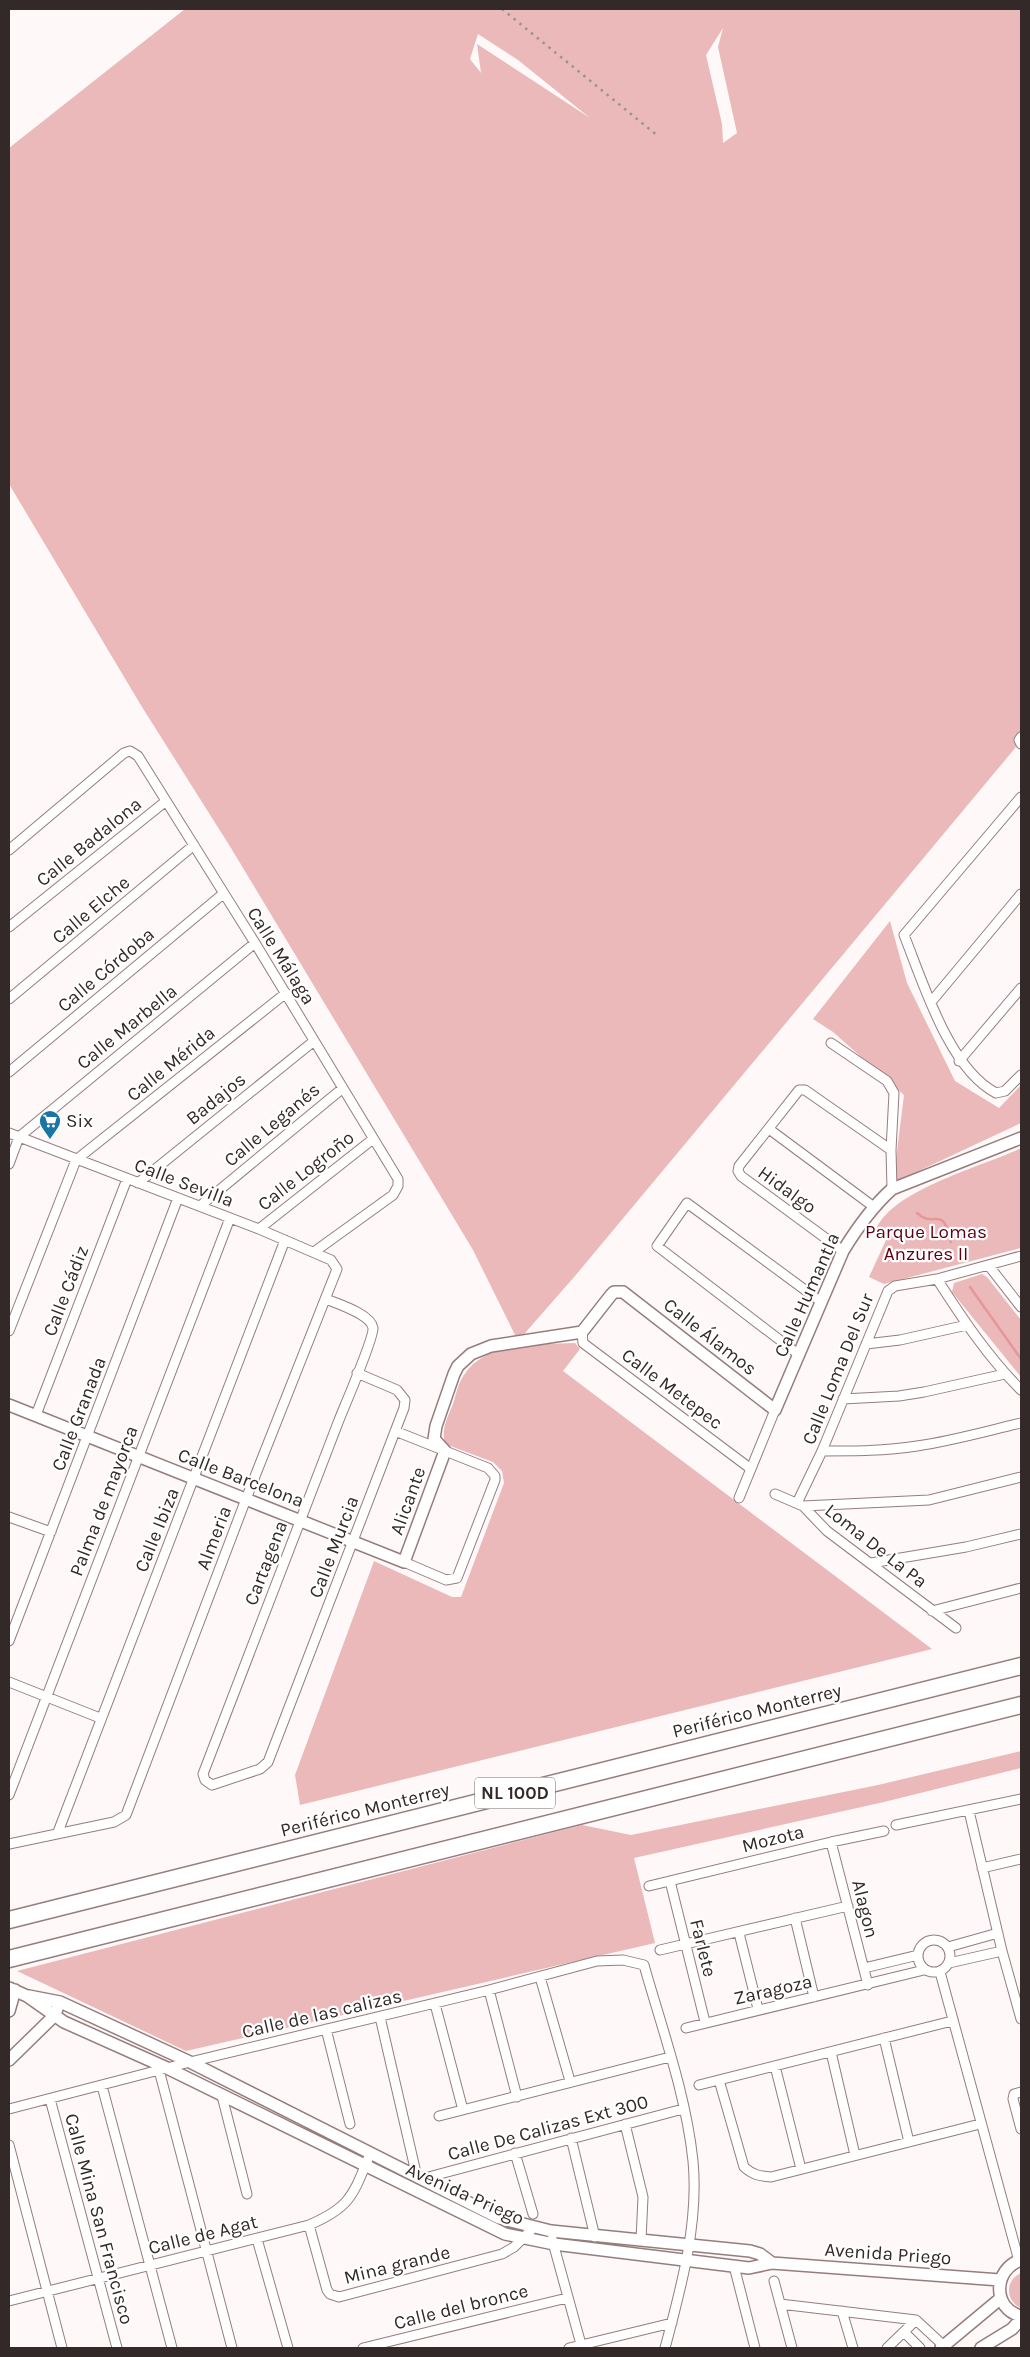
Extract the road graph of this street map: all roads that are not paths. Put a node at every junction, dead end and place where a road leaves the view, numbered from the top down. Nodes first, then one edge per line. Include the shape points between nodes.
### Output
1 (1021, 737) edge
2 (1021, 744) edge
3 (1021, 797) edge
4 (166, 801) junction
5 (194, 846) junction
6 (9, 850) edge
7 (223, 894) junction
8 (1021, 894) edge
9 (9, 927) edge
10 (255, 942) junction
11 (1021, 988) edge
12 (286, 993) junction
13 (9, 999) edge
14 (931, 1002) junction
15 (314, 1041) junction
16 (831, 1043) dead end
17 (959, 1061) junction
18 (9, 1072) edge
19 (1021, 1074) edge
20 (343, 1088) junction
21 (770, 1129) junction
22 (9, 1133) edge
23 (19, 1137) junction
24 (1021, 1138) edge
25 (374, 1140) junction
26 (891, 1150) junction
27 (76, 1160) junction
28 (9, 1164) edge
29 (126, 1179) junction
30 (138, 1183) junction
31 (892, 1189) junction
32 (178, 1198) junction
33 (200, 1206) junction
34 (874, 1207) junction
35 (230, 1218) junction
36 (259, 1229) junction
37 (285, 1240) junction
38 (843, 1250) junction
39 (314, 1252) junction
40 (1021, 1256) edge
41 (989, 1266) junction
42 (336, 1274) joint
43 (937, 1279) junction
44 (326, 1299) junction
45 (820, 1301) junction
46 (1021, 1307) edge
47 (967, 1325) junction
48 (9, 1331) edge
49 (582, 1332) junction
50 (866, 1344) junction
51 (798, 1354) junction
52 (357, 1373) junction
53 (1004, 1374) junction
54 (1021, 1390) edge
55 (843, 1399) junction
56 (9, 1405) edge
57 (775, 1410) junction
58 (36, 1415) junction
59 (1021, 1423) edge
60 (395, 1431) junction
61 (88, 1436) junction
62 (445, 1451) junction
63 (822, 1451) junction
64 (138, 1456) junction
65 (751, 1469) junction
66 (1021, 1477) edge
67 (195, 1479) junction
68 (775, 1494) dead end
69 (739, 1498) dead end
70 (246, 1499) junction
71 (800, 1505) junction
72 (9, 1516) edge
73 (300, 1520) junction
74 (51, 1532) junction
75 (1021, 1534) edge
76 (354, 1542) junction
77 (404, 1562) junction
78 (871, 1563) junction
79 (1021, 1588) edge
80 (932, 1610) junction
81 (956, 1628) dead end
82 (9, 1641) edge
83 (1021, 1666) edge
84 (9, 1682) edge
85 (48, 1697) junction
86 (1021, 1705) edge
87 (100, 1718) junction
88 (271, 1757) joint
89 (9, 1795) edge
90 (1021, 1799) edge
91 (968, 1811) junction
92 (896, 1825) dead end
93 (884, 1831) dead end
94 (58, 1832) junction
95 (831, 1842) junction
96 (9, 1844) edge
97 (1021, 1859) edge
98 (982, 1868) junction
99 (670, 1881) junction
100 (649, 1886) dead end
101 (848, 1906) junction
102 (794, 1918) junction
103 (9, 1920) edge
104 (739, 1932) junction
105 (998, 1933) junction
106 (686, 1944) junction
107 (948, 1947) junction
108 (660, 1950) dead end
109 (1002, 1951) junction
110 (918, 1955) junction
111 (9, 1959) edge
112 (950, 1963) junction
113 (864, 1968) junction
114 (924, 1970) junction
115 (940, 1972) junction
116 (540, 1978) junction
117 (868, 1985) junction
118 (12, 1989) edge
119 (489, 1990) junction
120 (27, 1996) junction
121 (814, 1997) junction
122 (60, 2002) junction
123 (435, 2004) junction
124 (758, 2009) junction
125 (9, 2011) edge
126 (54, 2016) junction
127 (380, 2017) junction
128 (1021, 2019) edge
129 (952, 2021) junction
130 (705, 2022) junction
131 (686, 2028) dead end
132 (326, 2029) junction
133 (884, 2038) junction
134 (831, 2052) junction
135 (670, 2057) junction
136 (9, 2060) edge
137 (190, 2062) junction
138 (775, 2066) junction
139 (163, 2069) junction
140 (719, 2080) junction
141 (570, 2081) junction
142 (699, 2085) dead end
143 (102, 2086) junction
144 (1021, 2092) edge
145 (222, 2096) junction
146 (517, 2097) junction
147 (50, 2099) junction
148 (9, 2109) edge
149 (684, 2109) junction
150 (463, 2110) junction
151 (439, 2116) dead end
152 (350, 2124) dead end
153 (625, 2124) junction
154 (980, 2124) junction
155 (1021, 2129) edge
156 (571, 2138) junction
157 (909, 2142) junction
158 (9, 2145) edge
159 (515, 2153) junction
160 (370, 2154) junction
161 (855, 2155) junction
162 (365, 2166) junction
163 (801, 2169) junction
164 (419, 2178) junction
165 (247, 2194) dead end
166 (533, 2214) dead end
167 (309, 2225) junction
168 (533, 2228) junction
169 (551, 2232) junction
170 (595, 2237) junction
171 (257, 2239) junction
172 (523, 2239) junction
173 (641, 2240) junction
174 (554, 2244) junction
175 (689, 2245) junction
176 (206, 2250) junction
177 (1020, 2261) edge
178 (686, 2262) junction
179 (772, 2263) junction
180 (150, 2266) junction
181 (734, 2266) junction
182 (98, 2278) junction
183 (1000, 2280) junction
184 (774, 2281) dead end
185 (46, 2291) junction
186 (567, 2298) junction
187 (1001, 2298) junction
188 (9, 2301) edge
189 (780, 2304) junction
190 (842, 2311) junction
191 (1021, 2318) edge
192 (916, 2320) junction
193 (672, 2323) junction
194 (904, 2332) junction
195 (581, 2347) edge
196 (942, 2347) edge
197 (62, 2348) edge
198 (117, 2348) edge
199 (172, 2348) edge
200 (232, 2348) edge
201 (288, 2348) edge
202 (362, 2348) edge
203 (569, 2348) edge
204 (665, 2348) edge
205 (755, 2348) edge
206 (792, 2348) edge
207 (853, 2348) edge
208 (887, 2348) edge
209 (920, 2348) edge
210 (981, 2348) edge

1 - 2 street
3 - 14 street via 904,935
4 - 5 street, Calle Málaga
4 - 6 street, Calle Málaga via 138,756 130,751
4 - 9 street, Calle Badalona
5 - 7 street, Calle Málaga
5 - 13 street, Calle Elche
7 - 10 street, Calle Málaga
7 - 18 street, Calle Córdoba
8 - 14 street
10 - 12 street, Calle Málaga
10 - 23 street, Calle Marbella
11 - 17 street
12 - 15 street, Calle Málaga
12 - 27 street, Calle Mérida
14 - 17 street
15 - 20 street, Calle Málaga
15 - 30 street, Badajos
16 - 26 street via 891,1087 895,1100
17 - 19 street via 992,1091 1000,1093
20 - 25 street, Calle Málaga
20 - 33 street, Calle Leganés
21 - 26 street via 797,1092 802,1090
21 - 34 street
21 - 38 street, Hidalgo via 739,1166 741,1176
22 - 23 street, Calle Sevilla
23 - 27 street, Calle Sevilla
23 - 28 street
24 - 31 street, Calle Humantla
25 - 36 street, Calle Logroño
25 - 39 street, Calle Málaga via 398,1182 393,1194
26 - 31 street
27 - 29 street, Calle Sevilla
27 - 48 street
29 - 30 street, Calle Sevilla
29 - 58 street, Calle Cádiz
30 - 32 street, Calle Sevilla
31 - 34 street, Calle Humantla
32 - 33 street, Calle Sevilla
32 - 61 street, Calle Granada
33 - 35 street, Calle Sevilla
34 - 38 street, Calle Humantla
35 - 36 street, Calle Sevilla
35 - 64 street, Palma de mayorca
36 - 37 street, Calle Sevilla
37 - 39 street, Calle Sevilla
37 - 67 street, Calle Ibiza
38 - 45 street, Calle Humantla
39 - 42 street, Calle Sevilla via 334,1263
40 - 41 street, Calle Loma Del Sur
41 - 43 street, Calle Loma Del Sur
41 - 46 street
42 - 44 street, Almeria
43 - 47 street
43 - 50 street, Calle Loma Del Sur via 895,1286 888,1291
44 - 52 street, Cartagena via 366,1317 372,1324 373,1334
44 - 70 street, Almeria
45 - 51 street, Calle Humantla
45 - 51 street via 687,1203 657,1246
47 - 50 street
47 - 53 street
49 - 57 street, Calle Álamos via 614,1292 623,1292
49 - 62 street via 491,1346 464,1359 454,1374 435,1433 434,1439
49 - 65 street, Calle Metepec via 583,1343
50 - 55 street, Calle Loma Del Sur
51 - 57 street, Calle Humantla
52 - 60 street, Calle Murcia via 398,1390 402,1395 405,1404
52 - 73 street, Cartagena
53 - 54 street
53 - 55 street via 924,1392
55 - 63 street, Calle Loma Del Sur
56 - 58 street, Calle Barcelona
57 - 65 street, Calle Humantla
58 - 61 street, Calle Barcelona
59 - 63 street via 916,1447
60 - 62 street
60 - 76 street, Calle Murcia
61 - 64 street, Calle Barcelona
61 - 74 street, Calle Granada
62 - 77 street, Alicante
62 - 77 street, Calle Barcelona via 488,1468 495,1480 459,1576 446,1580
63 - 71 street, Calle Loma Del Sur
64 - 67 street, Calle Barcelona
64 - 85 street, Palma de mayorca
65 - 69 street, Calle Humantla
66 - 71 street via 920,1501
67 - 70 street, Calle Barcelona
67 - 87 street, Calle Ibiza
68 - 71 street, Loma De La Pa
70 - 73 street, Calle Barcelona
70 - 94 street, Almeria via 126,1815 114,1822
71 - 78 street, Loma De La Pa via 827,1532
72 - 74 street
73 - 76 street, Calle Barcelona
73 - 88 street, Cartagena via 203,1774 204,1780 217,1785 260,1769
74 - 82 street, Calle Granada
75 - 78 street
76 - 77 street, Calle Barcelona
76 - 88 street, Calle Murcia
78 - 80 street, Loma De La Pa
79 - 80 street
80 - 81 street, Loma De La Pa
83 - 103 highway, Periférico Monterrey / NL 100D
84 - 85 street
85 - 87 street
85 - 89 street, Palma de mayorca
86 - 111 highway, NL 100D
87 - 94 street, Calle Ibiza
90 - 91 street
91 - 92 street
91 - 98 street
93 - 95 street, Mozota
94 - 96 street
95 - 99 street, Mozota
95 - 101 street, Alagon
97 - 98 street
98 - 105 street
99 - 100 street, Mozota
99 - 106 street, Farlete
101 - 102 street
101 - 113 street, Alagon
102 - 104 street
102 - 121 street
104 - 106 street
104 - 124 street
105 - 107 street
105 - 109 street
106 - 108 street
106 - 130 street, Farlete
107 - 110 street via 939,1940 933,1940 923,1945
107 - 112 street
109 - 112 street
109 - 128 street
110 - 113 street
110 - 114 street
112 - 115 street
113 - 117 street, Alagon
114 - 115 street
114 - 117 street, Zaragoza
115 - 129 street
116 - 119 street, Calle de las calizas
116 - 135 street, Calle de las calizas via 611,1959 644,1965
116 - 141 street
117 - 121 street, Zaragoza
118 - 120 street
118 - 125 street
119 - 123 street, Calle de las calizas
119 - 146 street
120 - 122 street, Avenida Priego
120 - 126 street, Avenida Priego
121 - 124 street, Zaragoza
122 - 126 street
122 - 137 street, Avenida Priego
123 - 127 street, Calle de las calizas
123 - 150 street
124 - 130 street, Zaragoza
126 - 136 street
126 - 139 street, Avenida Priego
127 - 132 street, Calle de las calizas
127 - 164 street
129 - 133 street
129 - 154 street
130 - 131 street, Zaragoza
132 - 137 street, Calle de las calizas
132 - 152 street
133 - 134 street
133 - 157 street
134 - 138 street
134 - 161 street
135 - 141 street
135 - 149 street
137 - 139 street, Calle de las calizas
137 - 160 street, Avenida Priego
138 - 140 street
138 - 163 street
139 - 143 street, Calle de las calizas
139 - 145 street, Avenida Priego
139 - 176 street
140 - 142 street
140 - 163 street via 744,2167 752,2174 771,2177
141 - 146 street
143 - 147 street, Calle de las calizas
143 - 180 street
144 - 155 street via 1014,2094 1013,2099
145 - 162 street, Avenida Priego
145 - 165 street
146 - 150 street
147 - 148 street, Calle de las calizas
147 - 182 street, Calle Mina San Francisco
149 - 153 street, Calle De Calizas Ext 300
149 - 175 street via 694,2185
150 - 151 street
153 - 156 street, Calle De Calizas Ext 300
153 - 173 street via 643,2197
154 - 157 street
154 - 177 street
156 - 159 street, Calle De Calizas Ext 300
156 - 170 street
157 - 161 street
158 - 185 street
159 - 164 street, Calle De Calizas Ext 300
159 - 166 street
160 - 162 street, Calle de Agat
160 - 164 street, Avenida Priego
161 - 163 street
162 - 167 street, Calle de Agat via 346,2204
162 - 172 street, Avenida Priego via 492,2229
164 - 168 street, Avenida Priego via 499,2218
167 - 171 street, Calle de Agat
167 - 172 street, Mina grande via 327,2290 339,2297 493,2258 508,2252
168 - 169 street, Avenida Priego
168 - 172 street, Mina grande
169 - 170 street, Avenida Priego
169 - 174 street
170 - 173 street, Avenida Priego
171 - 176 street, Calle de Agat
171 - 201 street
172 - 174 street, Avenida Priego
173 - 175 street, Avenida Priego
174 - 178 street, Avenida Priego
174 - 186 street
175 - 178 street
175 - 179 street, Avenida Priego via 755,2252
176 - 180 street, Calle de Agat
176 - 200 street
177 - 183 street via 1007,2268
178 - 181 street, Avenida Priego
178 - 193 street
179 - 181 street, Avenida Priego via 755,2268
179 - 183 street, Avenida Priego
180 - 182 street, Calle de Agat
180 - 199 street
181 - 205 street
182 - 185 street, Calle de Agat
182 - 198 street, Calle Mina San Francisco
183 - 187 street
184 - 189 street
185 - 188 street, Calle de Agat
185 - 197 street
186 - 195 street
186 - 202 street, Calle del bronce
187 - 191 street via 1007,2309
187 - 196 street
189 - 190 street
189 - 206 street
190 - 192 street
190 - 207 street
191 - 210 street via 1012,2329
192 - 194 street
192 - 196 street
193 - 195 street
193 - 204 street
194 - 208 street
194 - 209 street
195 - 203 street

